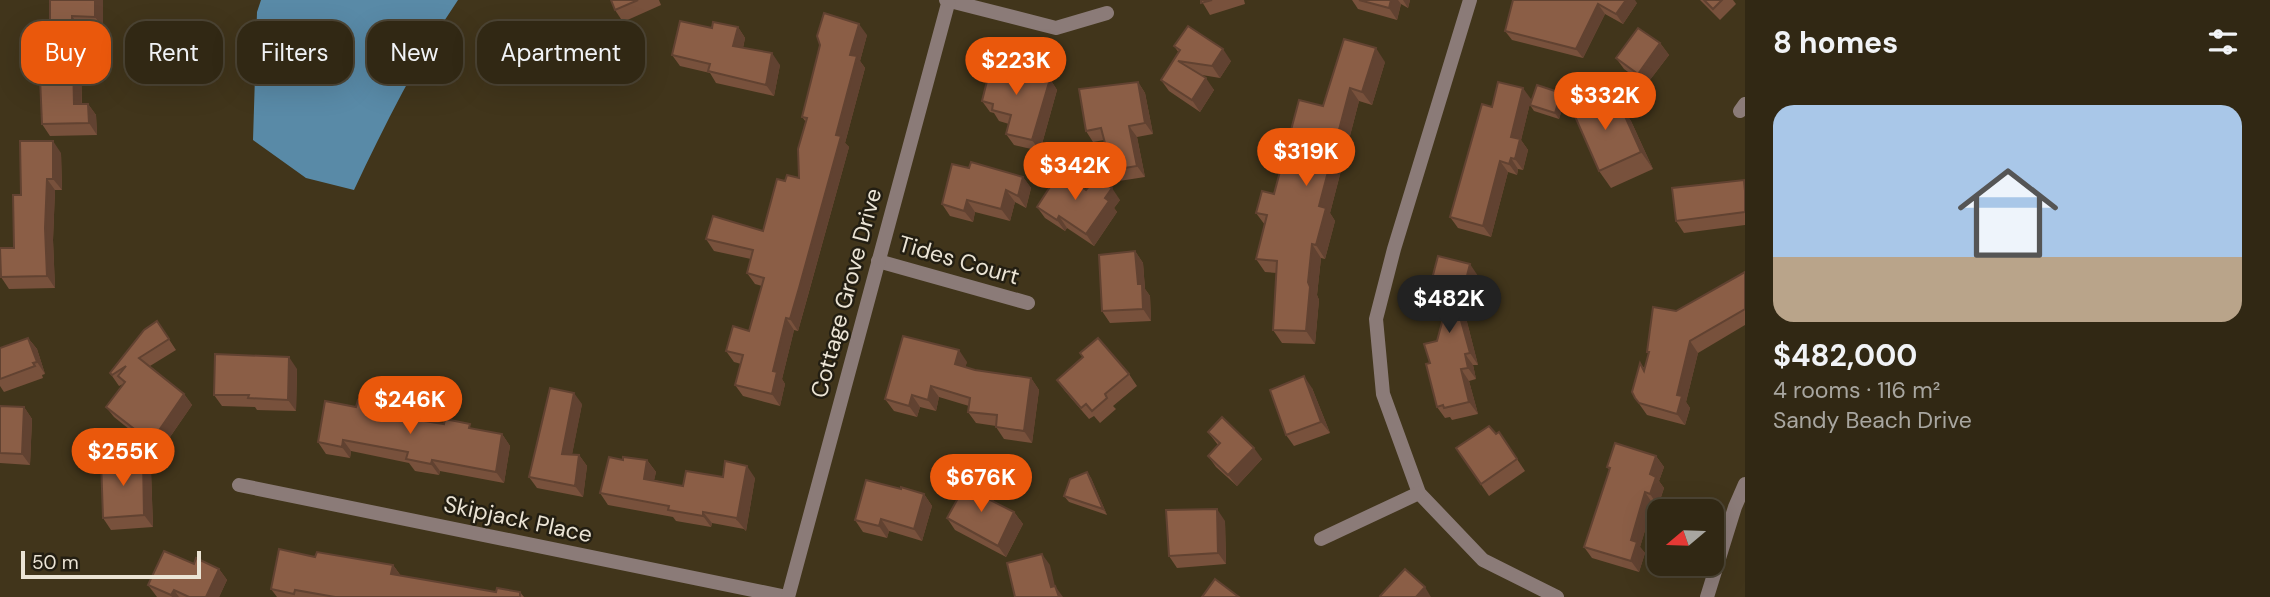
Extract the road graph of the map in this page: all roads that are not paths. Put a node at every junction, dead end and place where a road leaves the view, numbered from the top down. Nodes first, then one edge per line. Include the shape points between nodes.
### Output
1 (948, 0) edge
2 (1470, 0) edge
3 (1107, 13) dead end
4 (878, 261) junction
5 (1028, 303) dead end
6 (1745, 484) edge
7 (239, 485) dead end
8 (1419, 493) junction
9 (1321, 539) dead end
10 (787, 597) edge
11 (1557, 597) edge
12 (1707, 597) edge

1 - 3 street via 1056,29
1 - 4 street, Cottage Grove Drive
2 - 8 street via 1376,319 1383,394
4 - 5 street, Tides Court
4 - 10 street, Cottage Grove Drive
6 - 12 street
7 - 10 street, Skipjack Place
8 - 9 street
8 - 11 street via 1483,560

